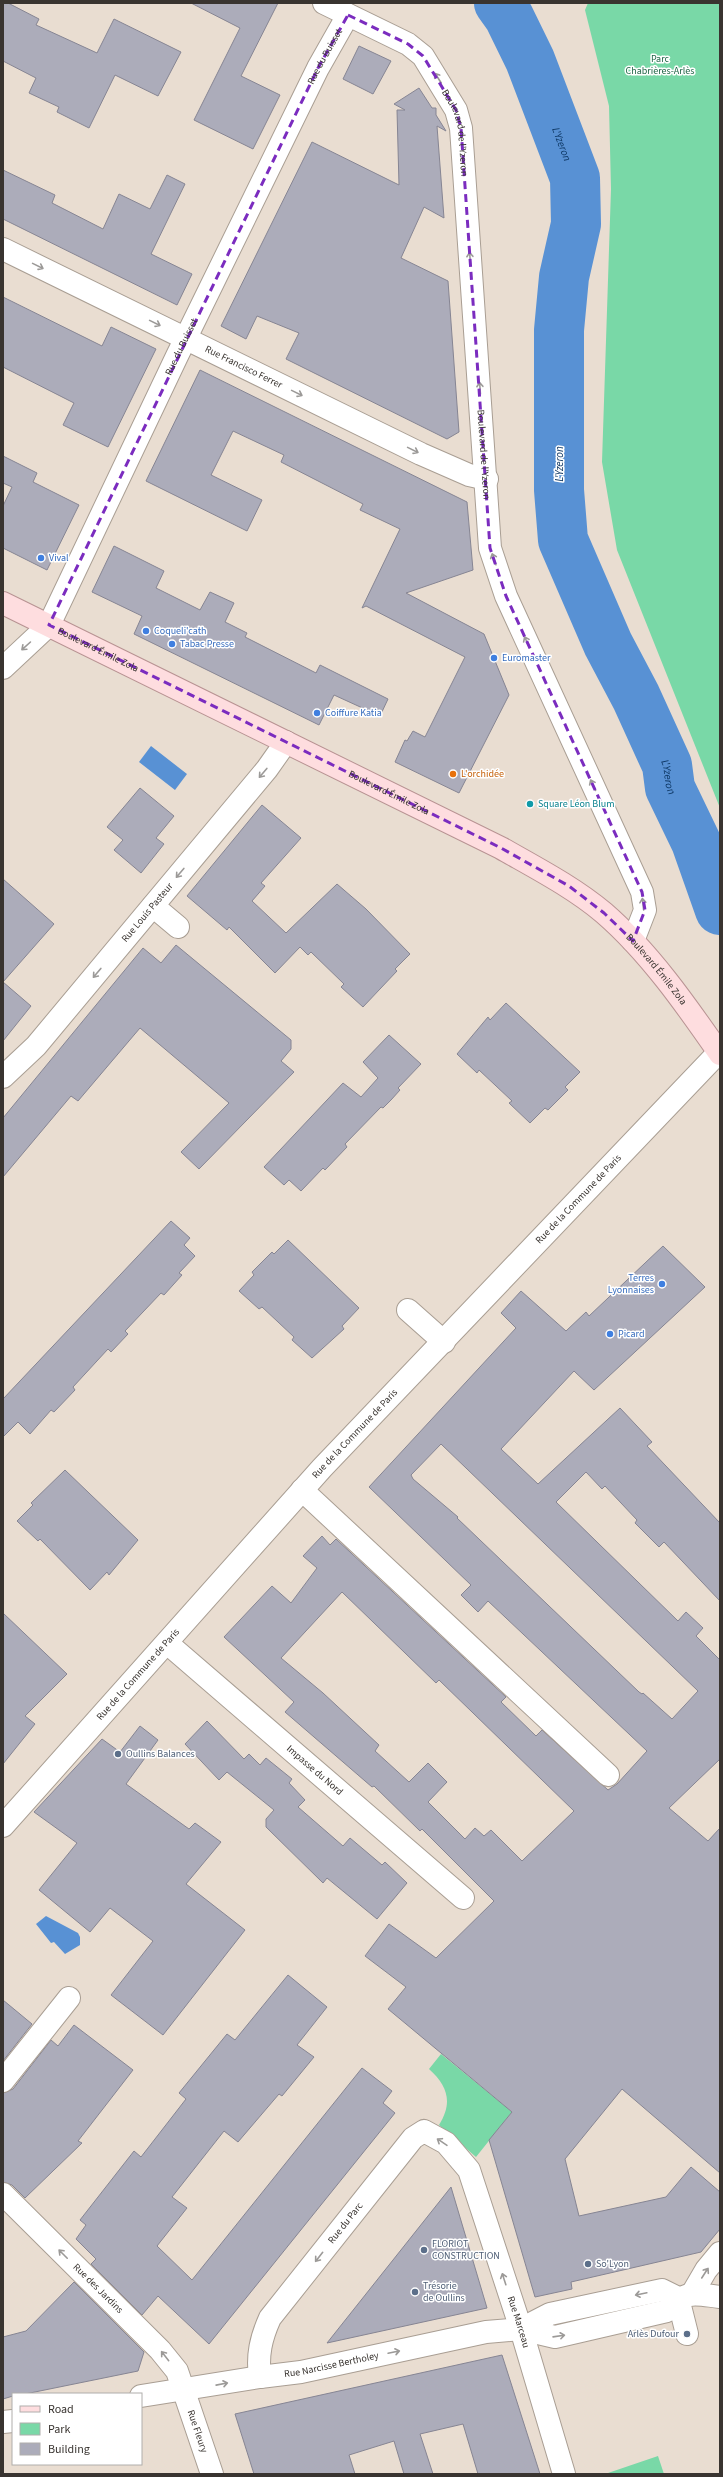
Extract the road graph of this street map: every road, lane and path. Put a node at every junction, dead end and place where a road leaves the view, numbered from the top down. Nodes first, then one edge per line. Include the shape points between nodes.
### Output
1 (324, 3) edge
2 (348, 15) junction
3 (3, 249) edge
4 (186, 338) junction
5 (487, 479) junction
6 (3, 603) edge
7 (50, 625) junction
8 (3, 668) edge
9 (286, 742) junction
10 (153, 906) junction
11 (178, 927) dead end
12 (633, 941) junction
13 (719, 1053) edge
14 (3, 1078) edge
15 (408, 1310) dead end
16 (444, 1342) junction
17 (302, 1490) junction
18 (167, 1643) junction
19 (608, 1776) dead end
20 (3, 1826) edge
21 (463, 1898) dead end
22 (69, 1998) dead end
23 (3, 2081) edge
24 (468, 2170) joint
25 (3, 2194) edge
26 (720, 2253) edge
27 (685, 2296) junction
28 (720, 2296) edge
29 (521, 2329) junction
30 (687, 2334) dead end
31 (260, 2377) junction
32 (184, 2389) junction
33 (142, 2396) edge
34 (212, 2474) edge
35 (564, 2474) edge

1 - 2 street, Boulevard de l'Yzeron
2 - 4 street, Rue du Buisset via 318,68
5 -> 2 street, Boulevard de l'Yzeron via 461,128 456,110 424,56 408,44
3 -> 4 street, Rue Francisco Ferrer
4 -> 5 street, Rue Francisco Ferrer via 422,454 469,475
4 - 7 street, Rue du Buisset
12 -> 5 street, Boulevard de l'Yzeron via 645,910 642,892 506,596 490,548
6 - 7 main road, Boulevard Émile Zola
7 -> 8 street, Rue du Buisset
7 - 9 main road, Boulevard Émile Zola
9 -> 10 street, Rue Louis Pasteur
9 - 12 main road, Boulevard Émile Zola via 501,848 562,883 604,913
10 - 11 street
10 -> 14 street, Rue Louis Pasteur via 36,1046
12 - 13 main road, Boulevard Émile Zola
13 - 16 street, Rue de la Commune de Paris
15 - 16 street
16 - 17 street, Rue de la Commune de Paris
17 - 18 street, Rue de la Commune de Paris
17 - 19 street
18 - 20 street, Rue de la Commune de Paris
18 - 21 street, Impasse du Nord
22 - 23 street
29 -> 24 street, Rue Marceau
24 -> 31 street, Rue du Parc via 446,2143 424,2131 413,2138 270,2318 257,2358
32 -> 25 street, Rue des Jardins via 177,2372 160,2350
27 -> 26 street
27 - 28 street, Rue Narcisse Bertholey
27 - 29 street, Rue Narcisse Bertholey via 662,2290 550,2314
27 - 30 street
31 -> 29 street, Rue Narcisse Bertholey via 301,2372 486,2332
29 - 35 street, Rue Marceau
32 -> 31 street, Rue Narcisse Bertholey
32 - 33 street, Rue Narcisse Bertholey
32 - 34 street, Rue Fleury

